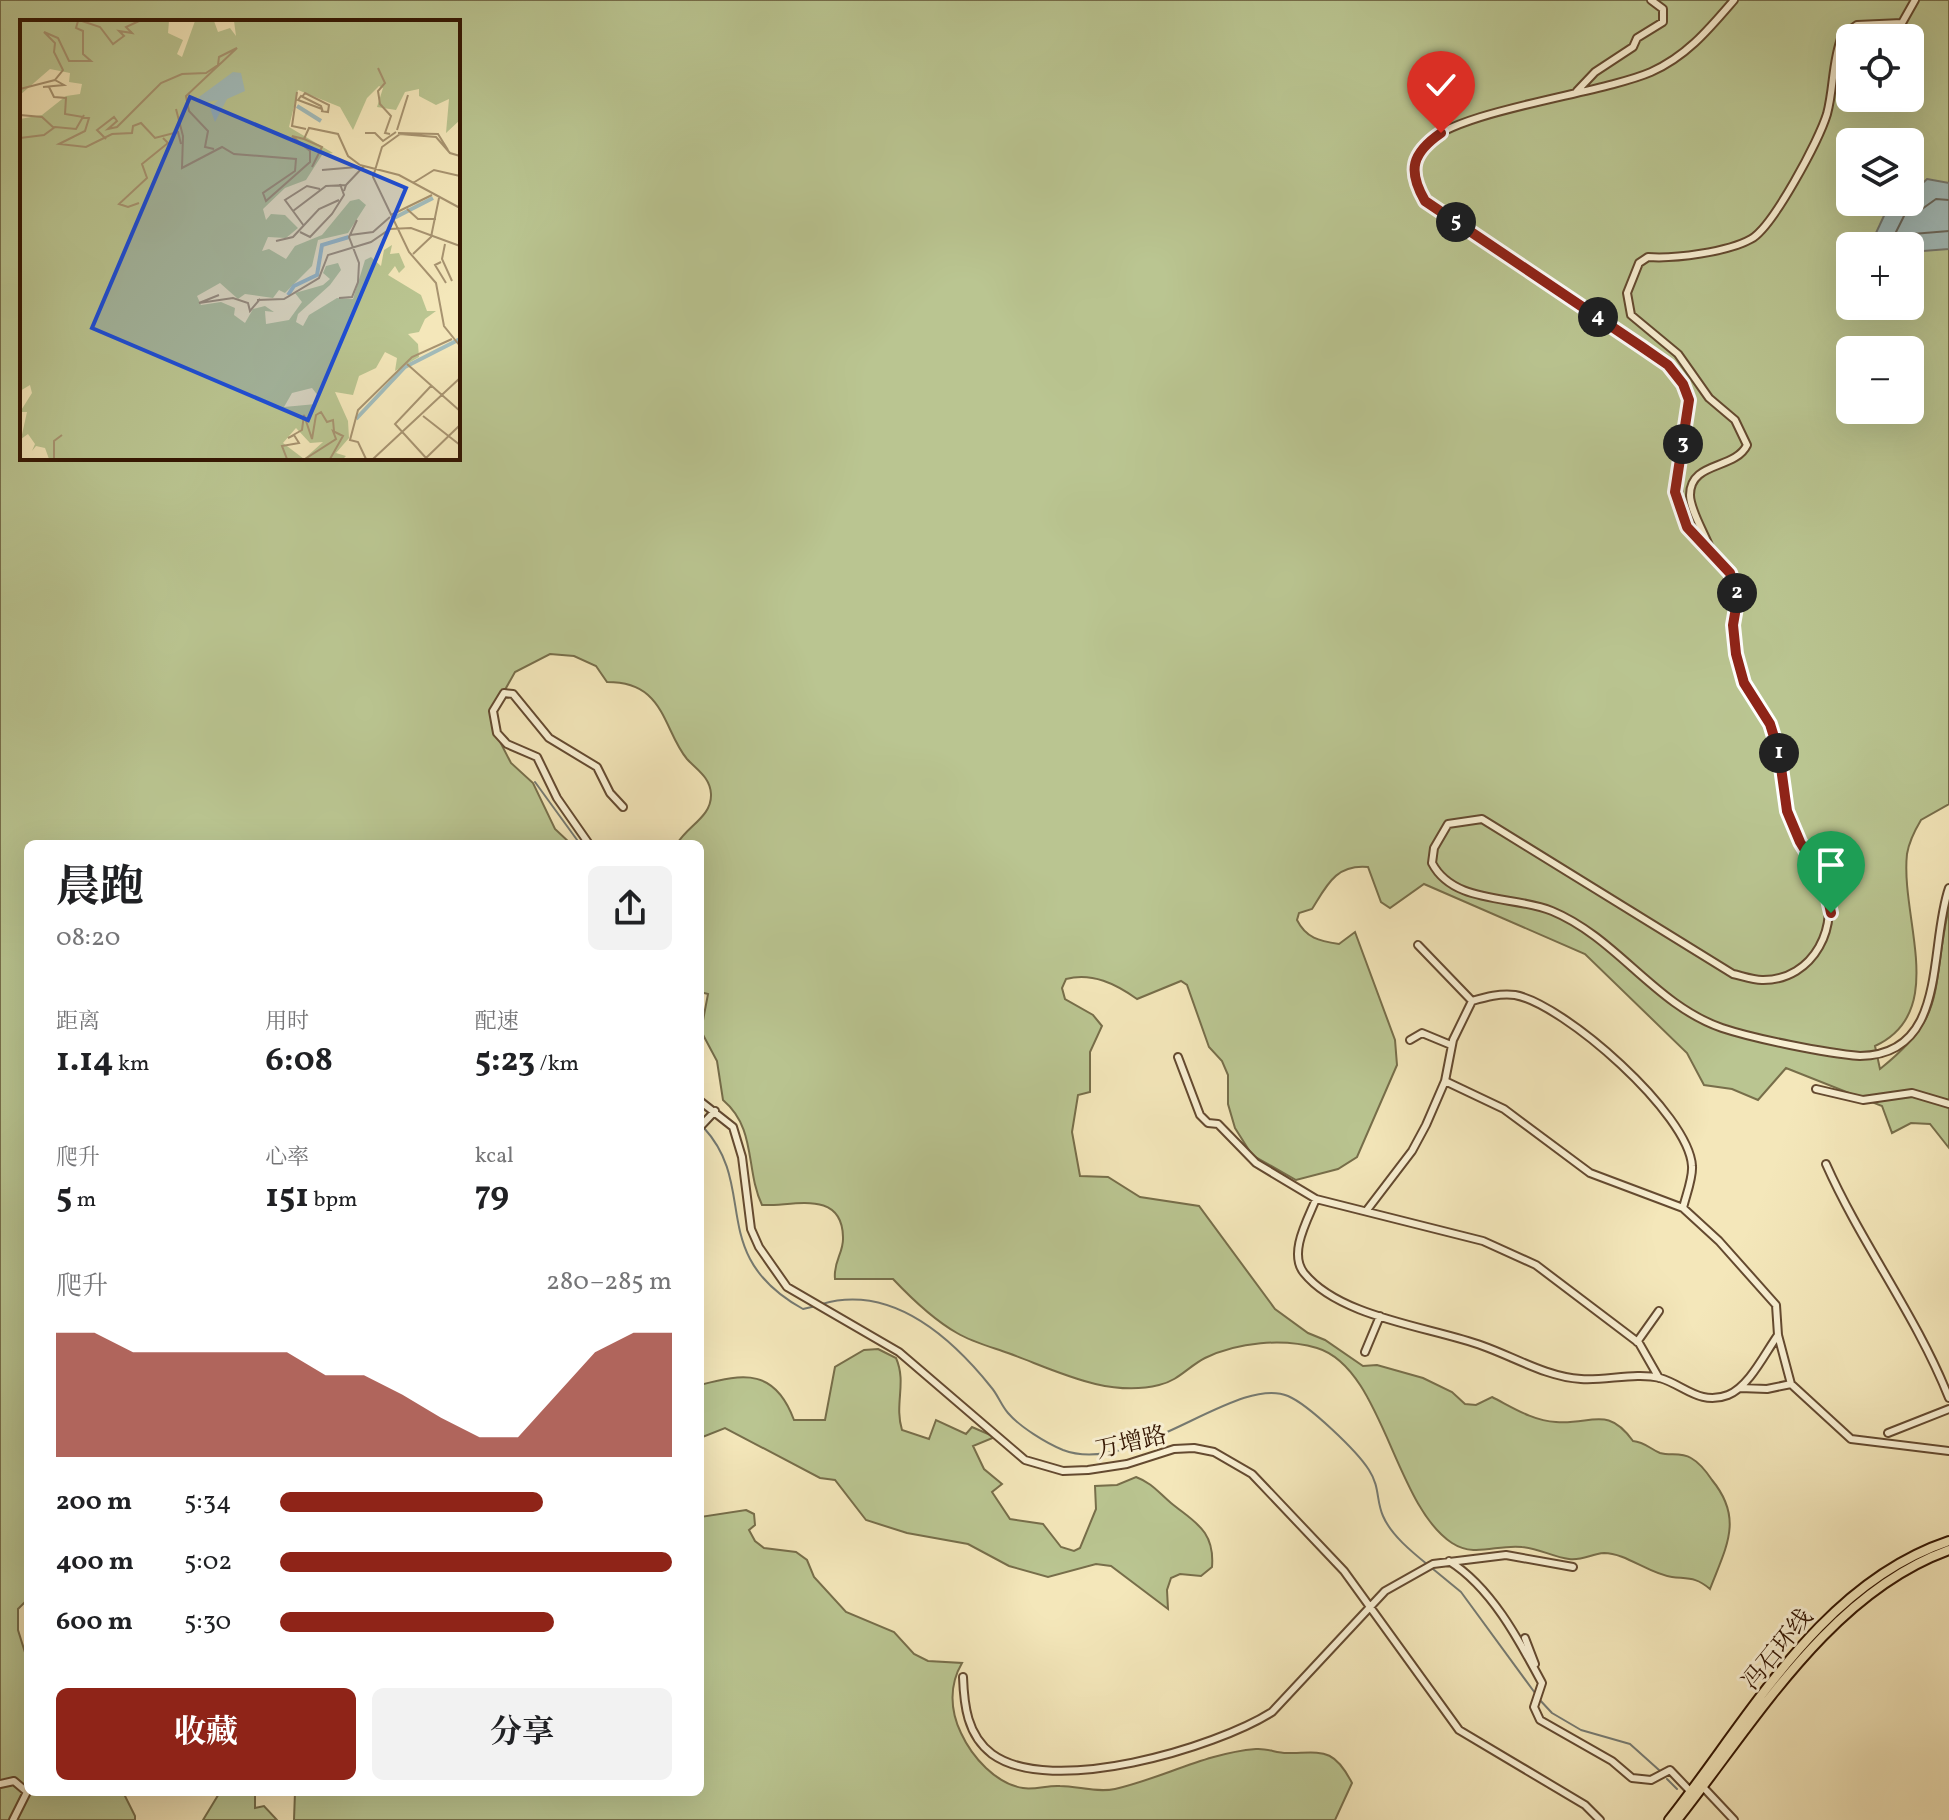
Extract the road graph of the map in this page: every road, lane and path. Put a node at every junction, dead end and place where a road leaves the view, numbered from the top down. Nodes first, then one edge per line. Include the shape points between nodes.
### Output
1 (1651, 0) edge
2 (1734, 0) edge
3 (1915, 0) edge
4 (1574, 94) junction
5 (1712, 552) junction
6 (623, 807) dead end
7 (586, 840) edge
8 (1949, 888) edge
9 (1418, 945) dead end
10 (1472, 1001) junction
11 (1410, 1040) dead end
12 (1451, 1045) junction
13 (1178, 1057) dead end
14 (1445, 1081) junction
15 (1816, 1089) dead end
16 (704, 1104) edge
17 (1949, 1104) edge
18 (715, 1111) junction
19 (704, 1122) edge
20 (1826, 1164) dead end
21 (1316, 1199) junction
22 (1683, 1208) junction
23 (1367, 1210) junction
24 (1659, 1311) dead end
25 (1380, 1316) junction
26 (1778, 1335) junction
27 (1637, 1342) junction
28 (1365, 1352) dead end
29 (1659, 1378) junction
30 (1791, 1384) junction
31 (1739, 1388) junction
32 (1949, 1398) edge
33 (1949, 1409) edge
34 (1888, 1433) dead end
35 (1949, 1451) edge
36 (1949, 1541) edge
37 (1949, 1550) edge
38 (1445, 1562) junction
39 (1573, 1567) dead end
40 (1371, 1607) junction
41 (1525, 1638) dead end
42 (1538, 1675) junction
43 (963, 1677) dead end
44 (0, 1784) edge
45 (1703, 1787) junction
46 (24, 1789) edge
47 (1691, 1792) junction
48 (25, 1796) edge
49 (13, 1820) edge
50 (1600, 1820) edge
51 (1669, 1820) edge
52 (1677, 1820) edge
53 (1734, 1820) edge

1 - 4 street via 1663,9 1663,22
2 - 4 street via 1706,35 1651,72
3 - 5 street via 1902,23 1857,25 1842,36 1827,112 1815,143 1759,233 1728,247 1648,257 1634,272 1627,293 1631,315 1678,354 1709,398 1735,420 1747,445 1737,460 1708,468 1696,478 1690,496
4 - 5 street via 1441,133 1423,145 1414,163 1416,183 1425,201 1668,365 1689,400 1675,492 1687,527
5 - 8 street via 1730,573 1738,596 1736,654 1744,683 1770,724 1787,811 1824,881 1831,913 1823,944 1801,970 1764,980 1733,974 1482,819 1448,824 1439,835 1432,863 1439,876 1450,886 1551,910 1586,929 1678,1006 1722,1028 1860,1056 1902,1044 1927,1016
6 - 7 street via 597,767 549,738 513,694 504,693 493,711 497,733 507,744 537,757
9 - 10 street
10 - 12 street
10 - 22 street via 1516,995 1558,1014 1663,1107 1692,1165
11 - 12 street via 1422,1033
12 - 14 street
13 - 21 street via 1200,1115 1218,1124 1256,1163
14 - 22 street via 1504,1109 1590,1173
14 - 23 street via 1412,1151
15 - 17 street via 1863,1100 1912,1093
16 - 18 street, 万增路
18 - 19 street
18 - 40 street, 万增路 via 733,1127 751,1229 787,1287 899,1352 1018,1454 1045,1468 1088,1470 1194,1448 1237,1462 1344,1571
20 - 32 street via 1848,1212 1916,1324
21 - 23 street
21 - 25 street via 1300,1239 1303,1273 1337,1297
22 - 26 street via 1772,1299 1779,1314
23 - 27 street via 1512,1252 1556,1278
24 - 27 street
25 - 28 street
25 - 29 street via 1578,1379
26 - 30 street
26 - 31 street
27 - 29 street
29 - 31 street via 1696,1397 1716,1398
30 - 31 street
30 - 35 street via 1851,1439
33 - 34 street
36 - 47 main road, 冯石环线 via 1890,1568 1837,1608
37 - 45 main road, 冯石环线 via 1892,1577 1839,1618
38 - 39 street via 1506,1555
38 - 40 street via 1385,1591
38 - 42 street via 1468,1573
40 - 43 street via 1257,1722 1180,1751 1130,1761 1055,1771 1008,1762 991,1753 968,1722
40 - 50 street, 万增路 via 1459,1730 1585,1805
41 - 42 street
42 - 47 street via 1541,1691 1535,1702 1540,1720 1632,1778 1651,1780 1670,1770
44 - 46 street via 14,1781
45 - 52 main road, 冯石环线
45 - 53 street
47 - 51 main road, 冯石环线
48 - 49 street

